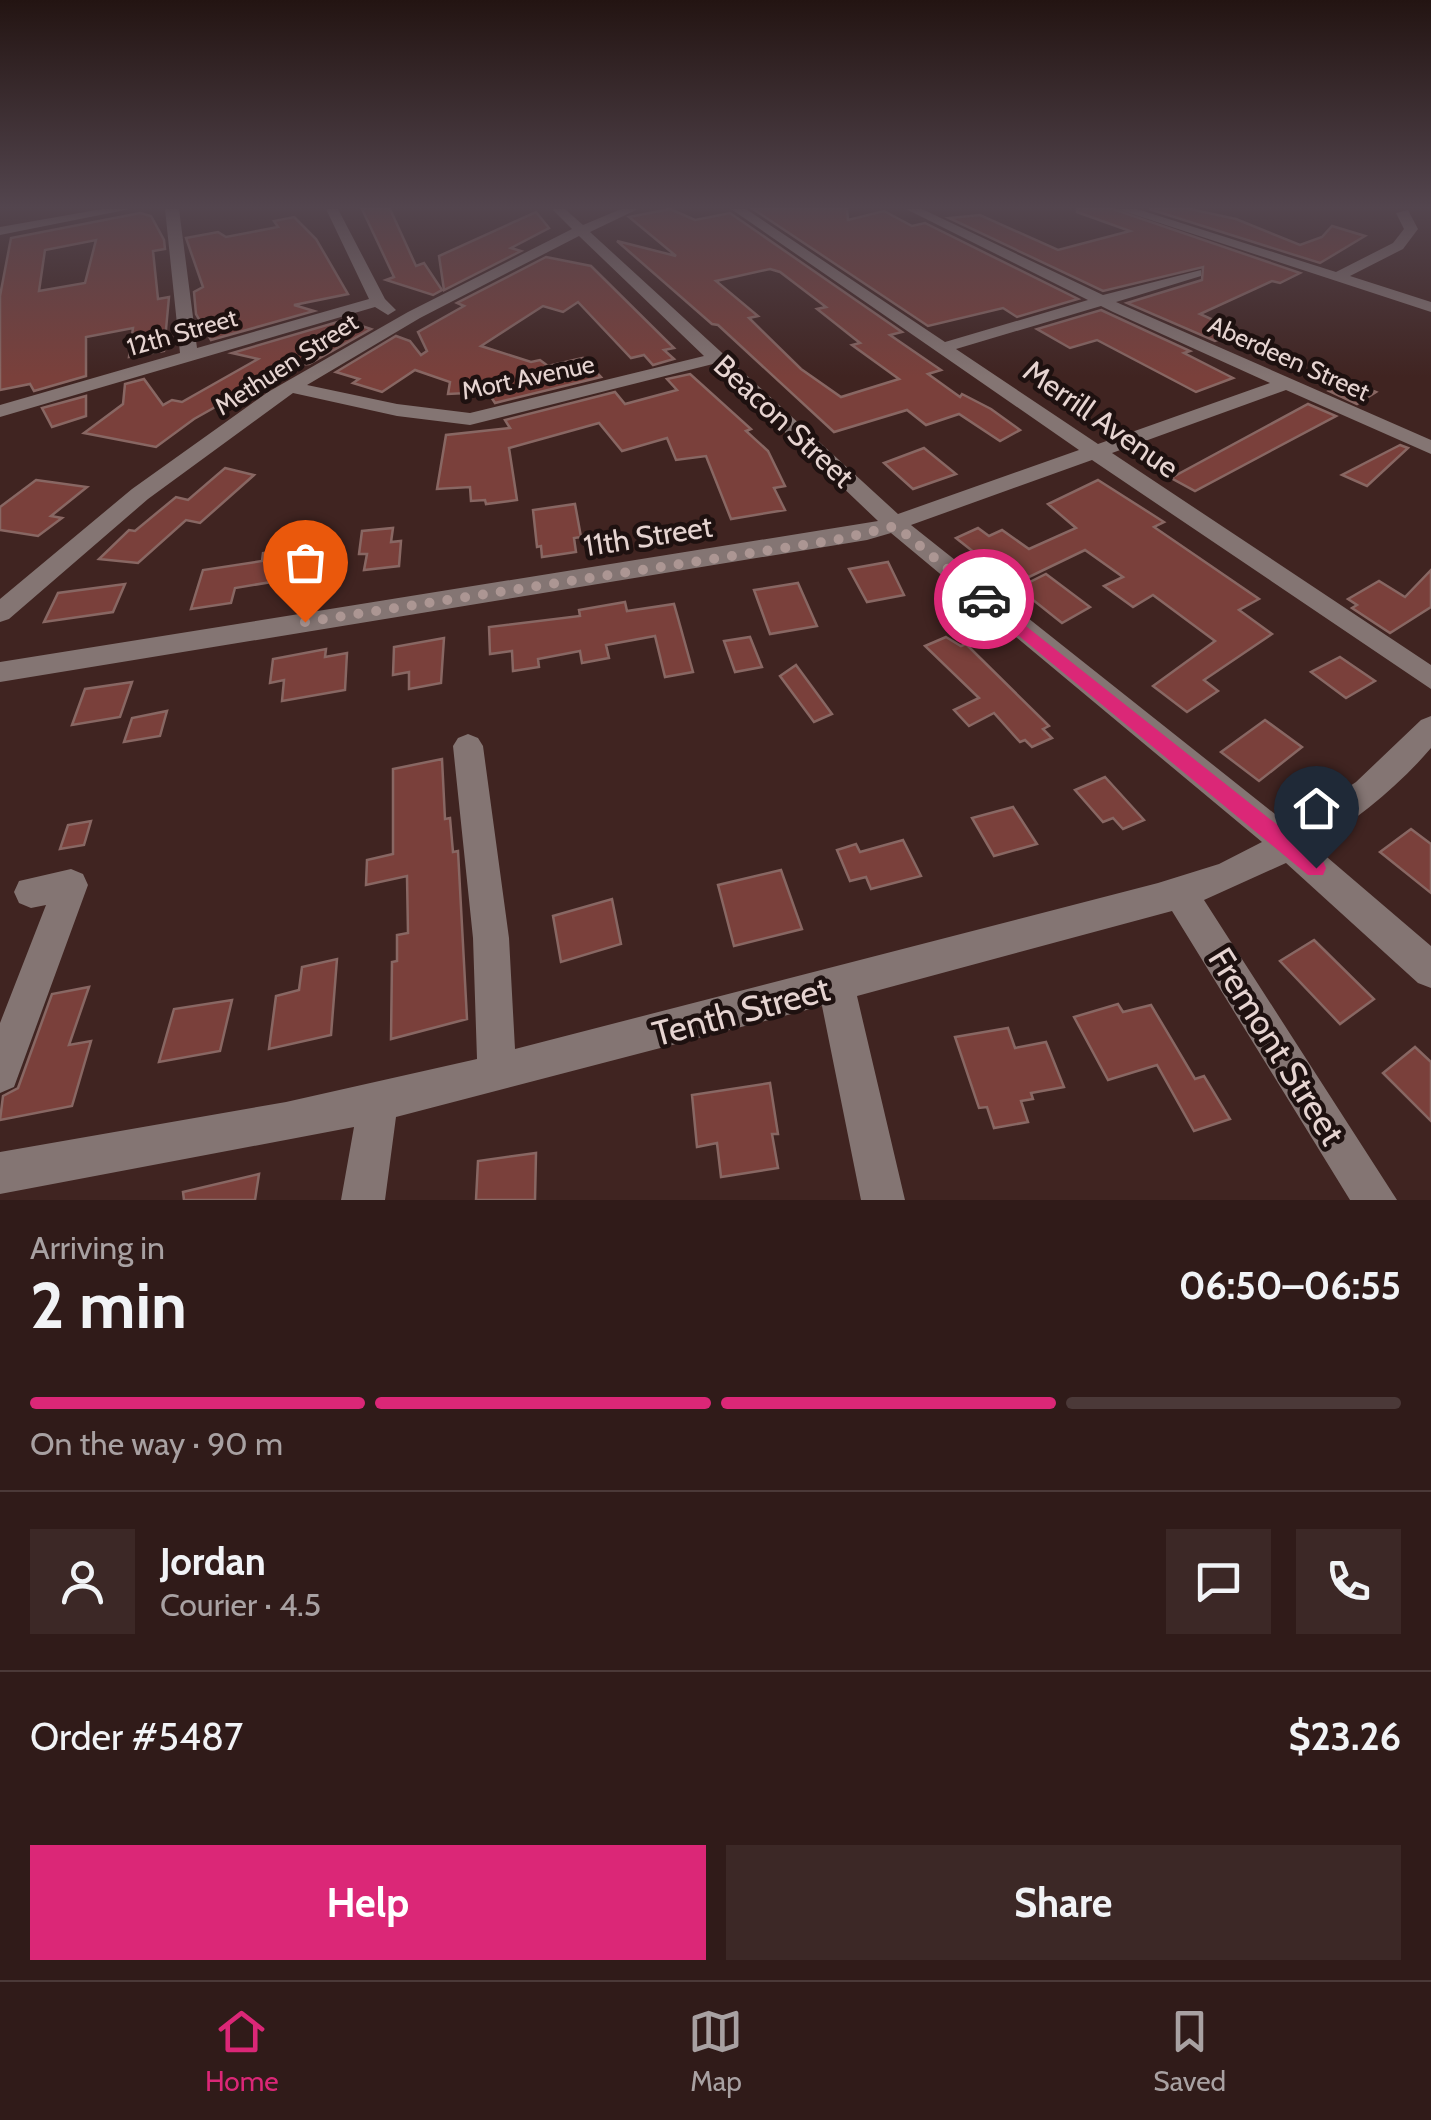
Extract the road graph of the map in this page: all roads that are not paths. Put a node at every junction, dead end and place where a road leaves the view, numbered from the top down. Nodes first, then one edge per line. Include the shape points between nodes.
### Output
1 (179, 265) edge
2 (360, 265) edge
3 (512, 265) edge
4 (618, 265) edge
5 (821, 265) edge
6 (1028, 265) edge
7 (1304, 265) edge
8 (1359, 265) edge
9 (1196, 273) dead end
10 (1339, 276) junction
11 (378, 301) junction
12 (1102, 301) junction
13 (1431, 307) edge
14 (412, 316) junction
15 (944, 347) junction
16 (190, 356) junction
17 (716, 358) junction
18 (1285, 384) junction
19 (291, 386) junction
20 (0, 411) edge
21 (1431, 448) edge
22 (1096, 454) junction
23 (896, 526) junction
24 (0, 613) edge
25 (0, 672) edge
26 (1431, 678) edge
27 (1431, 728) edge
28 (468, 746) dead end
29 (1286, 842) junction
30 (30, 892) dead end
31 (1179, 892) junction
32 (1431, 970) edge
33 (836, 986) junction
34 (0, 1073) edge
35 (498, 1074) junction
36 (378, 1102) junction
37 (0, 1173) edge
38 (364, 1200) edge
39 (883, 1200) edge
40 (1375, 1200) edge

1 - 16 street
2 - 11 street
3 - 14 street, Methuen Street
4 - 17 street, Beacon Street
5 - 15 street, Merrill Avenue
6 - 12 street, Aberdeen Street
7 - 10 street
8 - 10 street
9 - 12 street
10 - 13 street
11 - 14 street via 386,310
11 - 16 street, 12th Street
12 - 15 street
12 - 18 street, Aberdeen Street
14 - 19 street, Methuen Street
15 - 22 street, Merrill Avenue
16 - 20 street, 12th Street
17 - 19 street, Mort Avenue via 470,419
17 - 23 street, Beacon Street
18 - 21 street, Aberdeen Street
18 - 22 street, 11th Street
19 - 24 street, Methuen Street via 140,494
22 - 23 street, 11th Street
22 - 26 street, Merrill Avenue
23 - 25 street, 11th Street
23 - 29 street, Beacon Street
27 - 29 street, Tenth Street via 1401,764 1354,802
28 - 35 street
29 - 31 street, Tenth Street via 1237,872
29 - 32 street, Beacon Street
30 - 34 street via 70,886
31 - 33 street, Tenth Street
31 - 40 street, Fremont Street
33 - 35 street, Tenth Street
33 - 39 street
35 - 36 street, Tenth Street
36 - 37 street, Tenth Street
36 - 38 street

